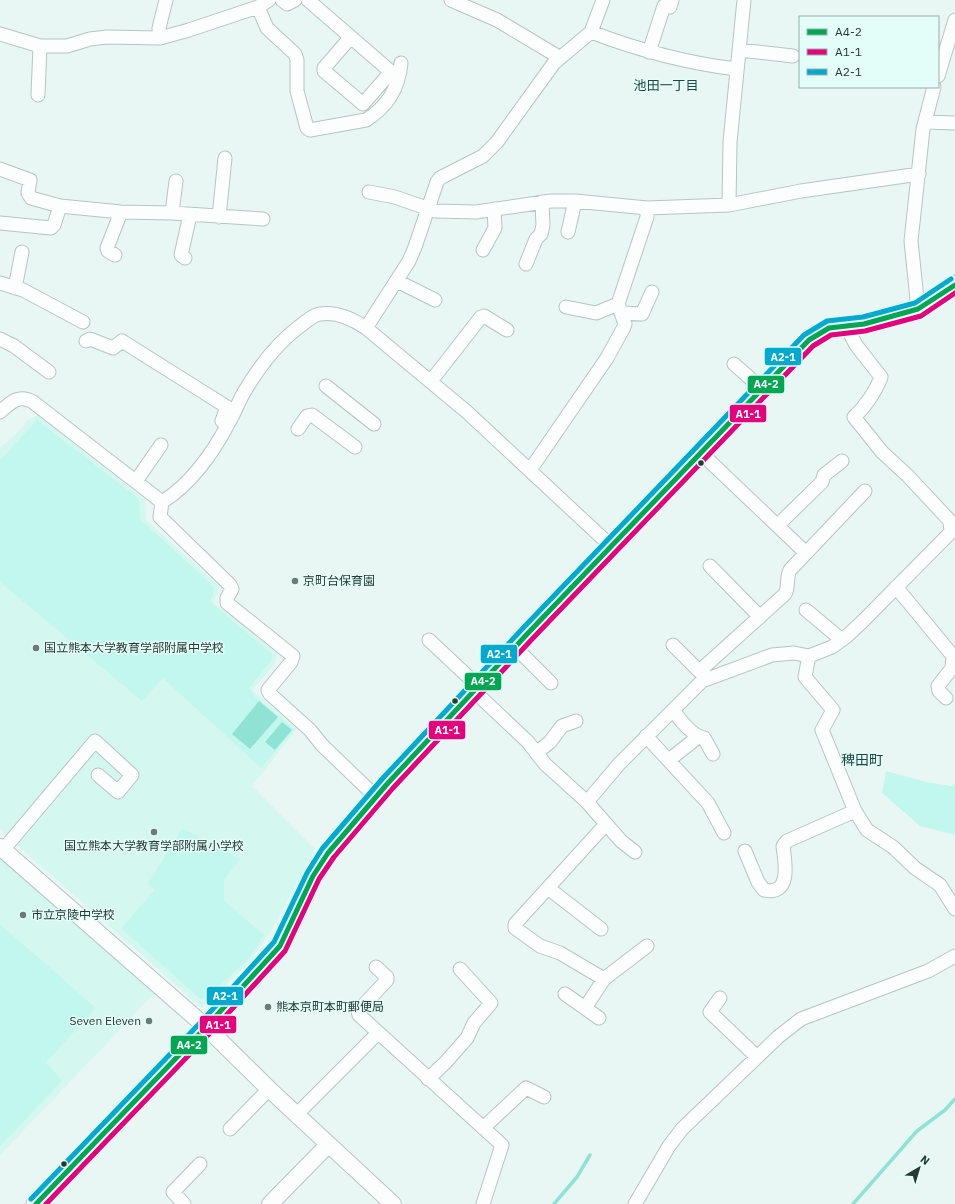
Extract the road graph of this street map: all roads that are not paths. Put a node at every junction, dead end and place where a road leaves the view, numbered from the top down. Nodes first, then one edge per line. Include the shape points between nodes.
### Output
1 (166, 0) edge
2 (282, 0) edge
3 (295, 0) edge
4 (308, 0) edge
5 (451, 0) edge
6 (603, 0) edge
7 (672, 0) edge
8 (744, 0) edge
9 (264, 3) edge
10 (955, 20) edge
11 (591, 32) junction
12 (0, 34) edge
13 (160, 38) junction
14 (350, 38) junction
15 (40, 46) junction
16 (740, 50) junction
17 (649, 52) junction
18 (793, 56) dead end
19 (559, 57) junction
20 (387, 59) dead end
21 (736, 69) junction
22 (939, 73) edge
23 (934, 88) edge
24 (38, 95) dead end
25 (925, 122) junction
26 (955, 123) edge
27 (225, 158) dead end
28 (0, 169) edge
29 (919, 174) junction
30 (176, 181) dead end
31 (369, 192) dead end
32 (575, 201) junction
33 (542, 202) junction
34 (729, 205) junction
35 (60, 206) junction
36 (647, 208) junction
37 (428, 209) junction
38 (494, 209) junction
39 (121, 212) junction
40 (172, 213) junction
41 (190, 215) junction
42 (219, 217) junction
43 (263, 219) dead end
44 (0, 223) edge
45 (568, 232) dead end
46 (484, 250) dead end
47 (22, 252) dead end
48 (115, 255) dead end
49 (185, 258) dead end
50 (526, 264) dead end
51 (397, 281) junction
52 (0, 283) edge
53 (955, 285) edge
54 (15, 288) junction
55 (652, 292) dead end
56 (435, 300) dead end
57 (566, 307) dead end
58 (619, 308) junction
59 (918, 309) junction
60 (83, 322) dead end
61 (846, 326) junction
62 (366, 328) junction
63 (507, 330) dead end
64 (0, 338) edge
65 (86, 341) dead end
66 (734, 364) dead end
67 (49, 372) dead end
68 (431, 381) junction
69 (326, 386) dead end
70 (762, 389) junction
71 (0, 412) edge
72 (374, 424) dead end
73 (228, 425) junction
74 (298, 429) dead end
75 (161, 445) dead end
76 (355, 447) dead end
77 (701, 453) junction
78 (842, 461) dead end
79 (530, 470) junction
80 (136, 480) junction
81 (864, 491) dead end
82 (162, 502) junction
83 (952, 518) edge
84 (778, 525) junction
85 (612, 547) junction
86 (806, 553) junction
87 (710, 566) dead end
88 (896, 587) junction
89 (806, 610) dead end
90 (760, 617) junction
91 (428, 640) dead end
92 (842, 640) junction
93 (673, 646) dead end
94 (515, 647) junction
95 (809, 656) junction
96 (705, 676) junction
97 (551, 683) dead end
98 (476, 688) junction
99 (946, 698) dead end
100 (673, 710) junction
101 (576, 721) dead end
102 (646, 736) junction
103 (698, 737) junction
104 (536, 753) junction
105 (714, 754) dead end
106 (669, 760) junction
107 (98, 775) dead end
108 (376, 797) junction
109 (587, 802) junction
110 (855, 811) junction
111 (606, 824) junction
112 (724, 832) dead end
113 (1, 849) edge
114 (745, 851) dead end
115 (635, 852) dead end
116 (548, 888) junction
117 (955, 909) edge
118 (601, 929) dead end
119 (647, 946) dead end
120 (955, 956) edge
121 (376, 967) dead end
122 (460, 969) dead end
123 (604, 979) junction
124 (565, 994) dead end
125 (720, 998) dead end
126 (585, 1008) junction
127 (599, 1018) dead end
128 (206, 1027) junction
129 (378, 1033) junction
130 (758, 1057) junction
131 (428, 1079) junction
132 (269, 1089) junction
133 (544, 1096) dead end
134 (296, 1114) junction
135 (483, 1128) junction
136 (230, 1129) dead end
137 (328, 1145) junction
138 (200, 1164) dead end
139 (36, 1204) edge
140 (184, 1204) edge
141 (270, 1204) edge
142 (393, 1204) edge
143 (483, 1204) edge
144 (635, 1204) edge

1 - 13 street via 159,28
2 - 3 street via 287,4
4 - 14 street
5 - 19 street via 497,20
6 - 11 street
7 - 17 street via 670,7 664,6
8 - 16 street
9 - 13 street
9 - 20 street via 267,28 295,54 297,91 307,128 310,130 371,117 393,94 399,80 401,65
10 - 22 street
11 - 17 street
11 - 19 street
12 - 15 street
13 - 15 street via 107,37 67,46
14 - 14 street via 390,73 362,104 324,71
15 - 24 street
16 - 18 street
16 - 21 street
17 - 21 street via 703,65
19 - 37 street via 497,142 483,156 440,178 429,200
21 - 34 street via 730,142
23 - 25 street
25 - 26 street
25 - 29 street
27 - 42 street
28 - 35 street via 30,180 28,193 31,198
29 - 34 street via 801,191
29 - 59 street via 911,241
30 - 40 street
31 - 37 street via 395,197
32 - 33 street
32 - 36 street
32 - 45 street
33 - 38 street
33 - 50 street via 541,234 536,239
34 - 36 street
35 - 39 street
35 - 44 street via 51,228
36 - 58 street via 647,217
37 - 38 street via 435,212 476,212
37 - 51 street via 415,247
38 - 46 street via 498,232
39 - 40 street
39 - 48 street via 107,248 108,252
40 - 41 street
41 - 42 street
41 - 49 street via 181,255
42 - 43 street
47 - 54 street
51 - 56 street
51 - 62 street
52 - 54 street
53 - 59 main road
54 - 60 street
55 - 58 street via 642,314
57 - 58 street via 596,313
58 - 79 street via 625,324 607,358
59 - 61 main road
61 - 70 main road via 829,328 809,340
61 - 83 street via 856,345 881,376 864,406 854,417 882,452
62 - 68 street
62 - 73 street via 349,317 321,314 311,318 280,342 261,366 243,394
63 - 68 street via 484,316 481,317
64 - 67 street
65 - 73 street via 90,339 113,348 122,341 227,407 222,420
66 - 70 street
68 - 79 street
69 - 72 street
70 - 77 main road
71 - 80 street via 17,399 25,398
73 - 82 street via 204,461 183,485
74 - 76 street via 307,416 312,415
75 - 80 street
77 - 84 street
77 - 85 main road
78 - 84 street via 824,475 822,482
79 - 85 street
80 - 82 street
81 - 86 street
82 - 108 street via 160,518 230,585 232,589 227,603 293,656 268,690 270,694 310,730
83 - 88 street via 951,532
84 - 86 street
85 - 94 main road
86 - 90 street via 788,576 788,590
87 - 90 street
88 - 92 street
88 - 99 street via 953,656 952,668 938,686
89 - 92 street
90 - 96 street via 704,667
91 - 98 street
92 - 95 street
93 - 96 street
94 - 97 street
94 - 98 main road
95 - 96 street via 794,653 772,655
95 - 110 street via 805,677 833,710 822,730
96 - 100 street
98 - 104 street
98 - 108 main road
100 - 102 street
100 - 103 street
101 - 104 street via 562,726 550,742
102 - 106 street
102 - 109 street
103 - 105 street via 704,738
103 - 106 street
104 - 109 street
106 - 112 street via 708,803
107 - 113 street via 118,792 132,775 95,741
108 - 128 main road via 328,853 313,876 280,946
109 - 111 street
110 - 114 street via 787,841 783,846 786,874 780,888 776,890 764,890
110 - 117 street via 867,830 940,885
111 - 115 street
111 - 116 street
113 - 128 street
116 - 118 street
116 - 123 street via 515,924 515,928 540,946 560,953
119 - 123 street
120 - 130 street via 928,971 801,1019
121 - 129 street via 387,980 358,1011
122 - 131 street via 492,1003 474,1023 467,1038
123 - 126 street
124 - 126 street
125 - 130 street via 710,1012
126 - 127 street
128 - 132 street
128 - 139 main road
129 - 131 street
129 - 134 street
130 - 144 street via 682,1130 669,1146
131 - 135 street
132 - 134 street
132 - 136 street
133 - 135 street via 526,1088
134 - 137 street
135 - 143 street via 502,1145
137 - 141 street
137 - 142 street
138 - 140 street via 173,1192

